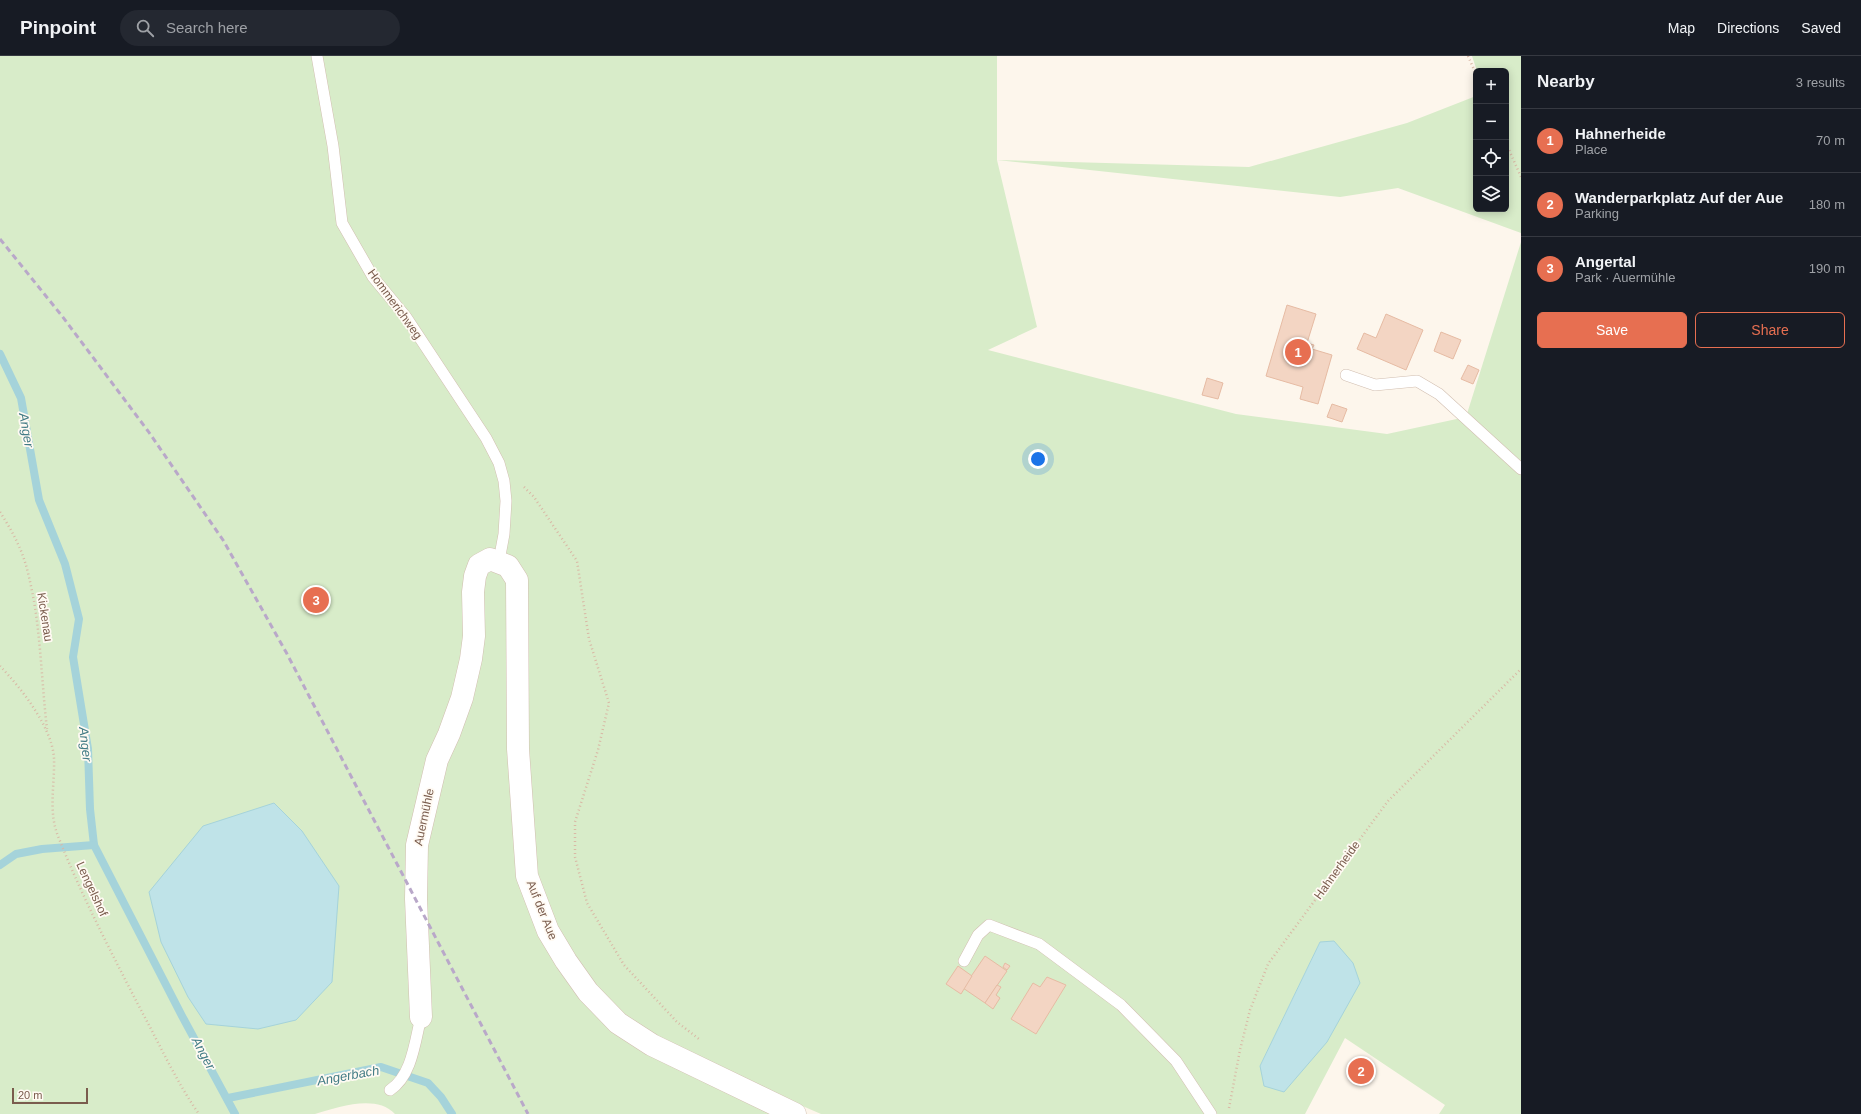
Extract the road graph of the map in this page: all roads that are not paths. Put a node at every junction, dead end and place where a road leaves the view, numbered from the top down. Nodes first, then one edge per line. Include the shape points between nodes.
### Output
1 (317, 56) edge
2 (1346, 376) dead end
3 (1521, 468) edge
4 (499, 561) junction
5 (964, 961) dead end
6 (421, 1017) joint
7 (394, 1088) dead end
8 (795, 1114) edge
9 (1212, 1114) edge

1 - 4 lane, Hommerichweg via 333,146 342,223 373,277 406,317 486,438 499,463 506,501
2 - 3 lane via 1375,385 1417,381 1438,394
4 - 6 street, Auermühle via 484,561 479,565 475,576 471,659 462,698 437,760 417,845 416,899
4 - 8 street, Auf der Aue via 508,566 517,580 518,749 527,876 548,931 588,992 618,1023 652,1046
5 - 9 lane via 978,935 989,925 1039,944 1121,1005 1176,1061
6 - 7 lane, Auermühle via 402,1080

